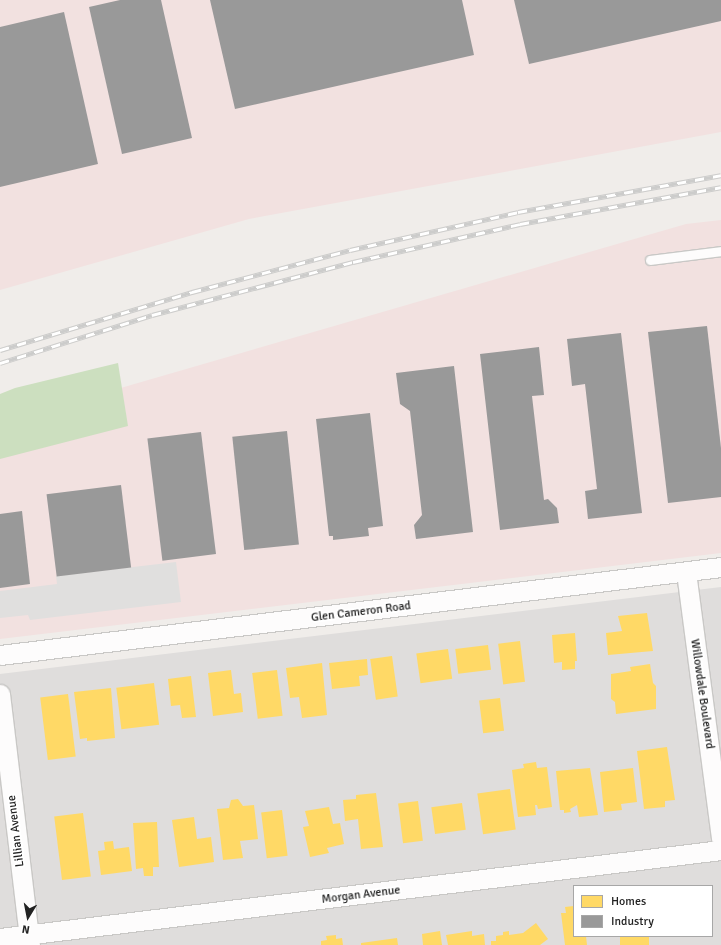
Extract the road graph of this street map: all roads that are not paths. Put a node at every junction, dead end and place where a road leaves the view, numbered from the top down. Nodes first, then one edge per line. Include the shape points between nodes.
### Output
1 (721, 251) edge
2 (650, 260) dead end
3 (721, 567) edge
4 (686, 572) junction
5 (0, 655) edge
6 (0, 694) edge
7 (721, 839) edge
8 (721, 850) edge
9 (0, 938) edge
10 (29, 940) edge

1 - 2 lane
3 - 4 street, Glen Cameron Road
4 - 5 street, Glen Cameron Road
4 - 7 street, Willowdale Boulevard
6 - 10 street, Lillian Avenue
8 - 10 street, Morgan Avenue
9 - 10 street, Morgan Avenue

